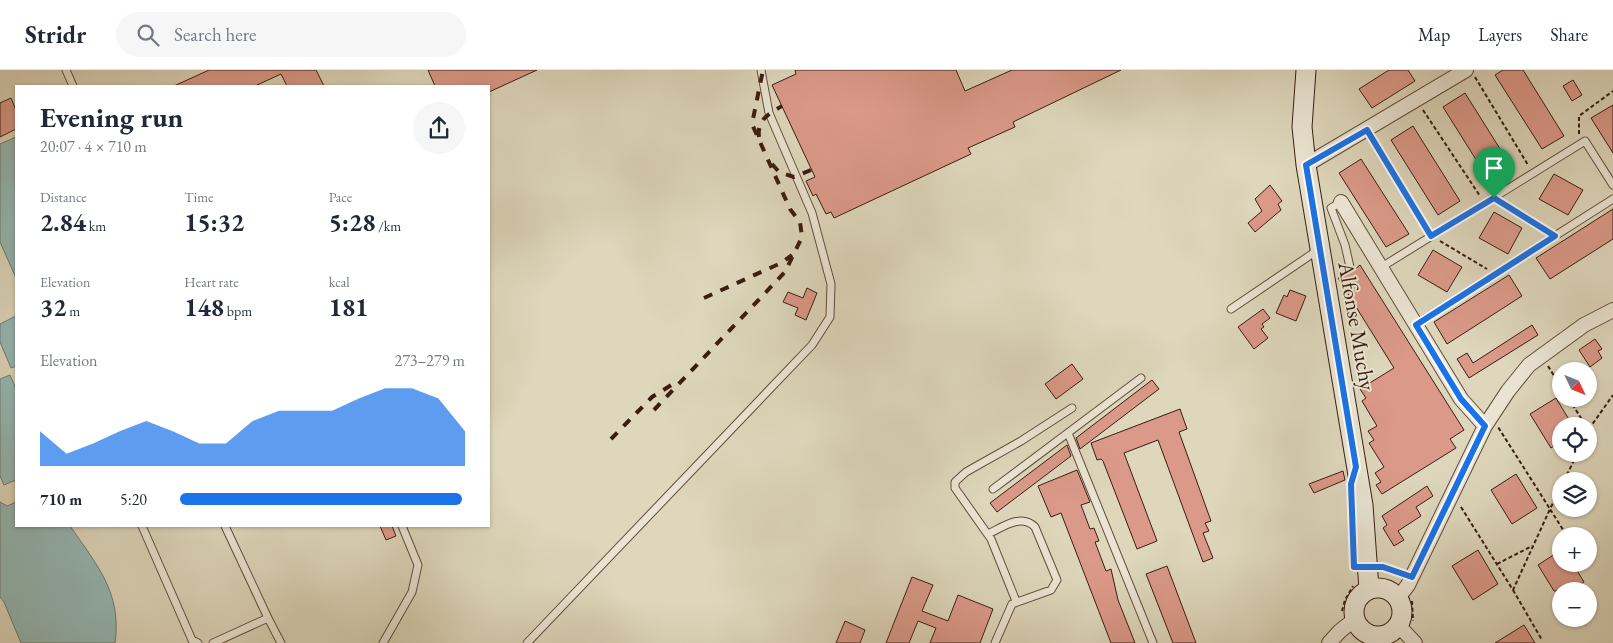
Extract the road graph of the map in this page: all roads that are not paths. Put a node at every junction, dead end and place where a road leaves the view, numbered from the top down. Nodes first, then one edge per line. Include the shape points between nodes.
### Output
1 (66, 70) edge
2 (761, 70) edge
3 (1306, 70) edge
4 (1466, 70) edge
5 (74, 85) edge
6 (1306, 165) junction
7 (1613, 185) edge
8 (1613, 199) edge
9 (1341, 202) joint
10 (1320, 248) junction
11 (1350, 267) dead end
12 (1380, 268) junction
13 (1232, 309) dead end
14 (1613, 310) edge
15 (1416, 325) junction
16 (1141, 378) dead end
17 (1072, 408) dead end
18 (1488, 421) junction
19 (1068, 433) junction
20 (993, 489) dead end
21 (142, 527) edge
22 (225, 527) edge
23 (402, 527) edge
24 (988, 534) junction
25 (1369, 589) junction
26 (1406, 598) junction
27 (1016, 602) junction
28 (1348, 617) junction
29 (268, 618) junction
30 (1407, 625) junction
31 (1378, 640) edge
32 (198, 643) edge
33 (213, 643) edge
34 (281, 643) edge
35 (383, 643) edge
36 (527, 643) edge
37 (995, 643) edge
38 (1153, 643) edge
39 (1329, 643) edge
40 (1415, 643) edge

1 - 5 lane
2 - 36 lane via 769,113 812,213 831,284 830,317 812,345
3 - 6 main road, Alfonse Muchy via 1302,127
4 - 6 street
6 - 10 main road, Alfonse Muchy
7 - 12 lane via 1582,143
8 - 15 lane
9 - 11 lane via 1331,208
9 - 12 street
10 - 13 lane
10 - 25 main road, Alfonse Muchy via 1363,505
12 - 15 street
14 - 18 street via 1584,325 1529,365
15 - 18 street via 1461,399
16 - 19 lane
17 - 24 lane via 958,477 955,488
18 - 26 street via 1412,577
19 - 20 lane
19 - 38 lane
21 - 32 lane via 192,640
22 - 29 lane
23 - 35 lane via 418,565 412,592
24 - 27 lane
24 - 27 lane via 1019,520 1035,527 1057,580 1051,590
25 - 26 main road via 1385,589
25 - 28 main road via 1356,602
26 - 30 main road via 1402,615
27 - 37 lane
28 - 31 main road
28 - 39 street
29 - 33 lane
29 - 34 lane
30 - 31 main road
30 - 40 street

